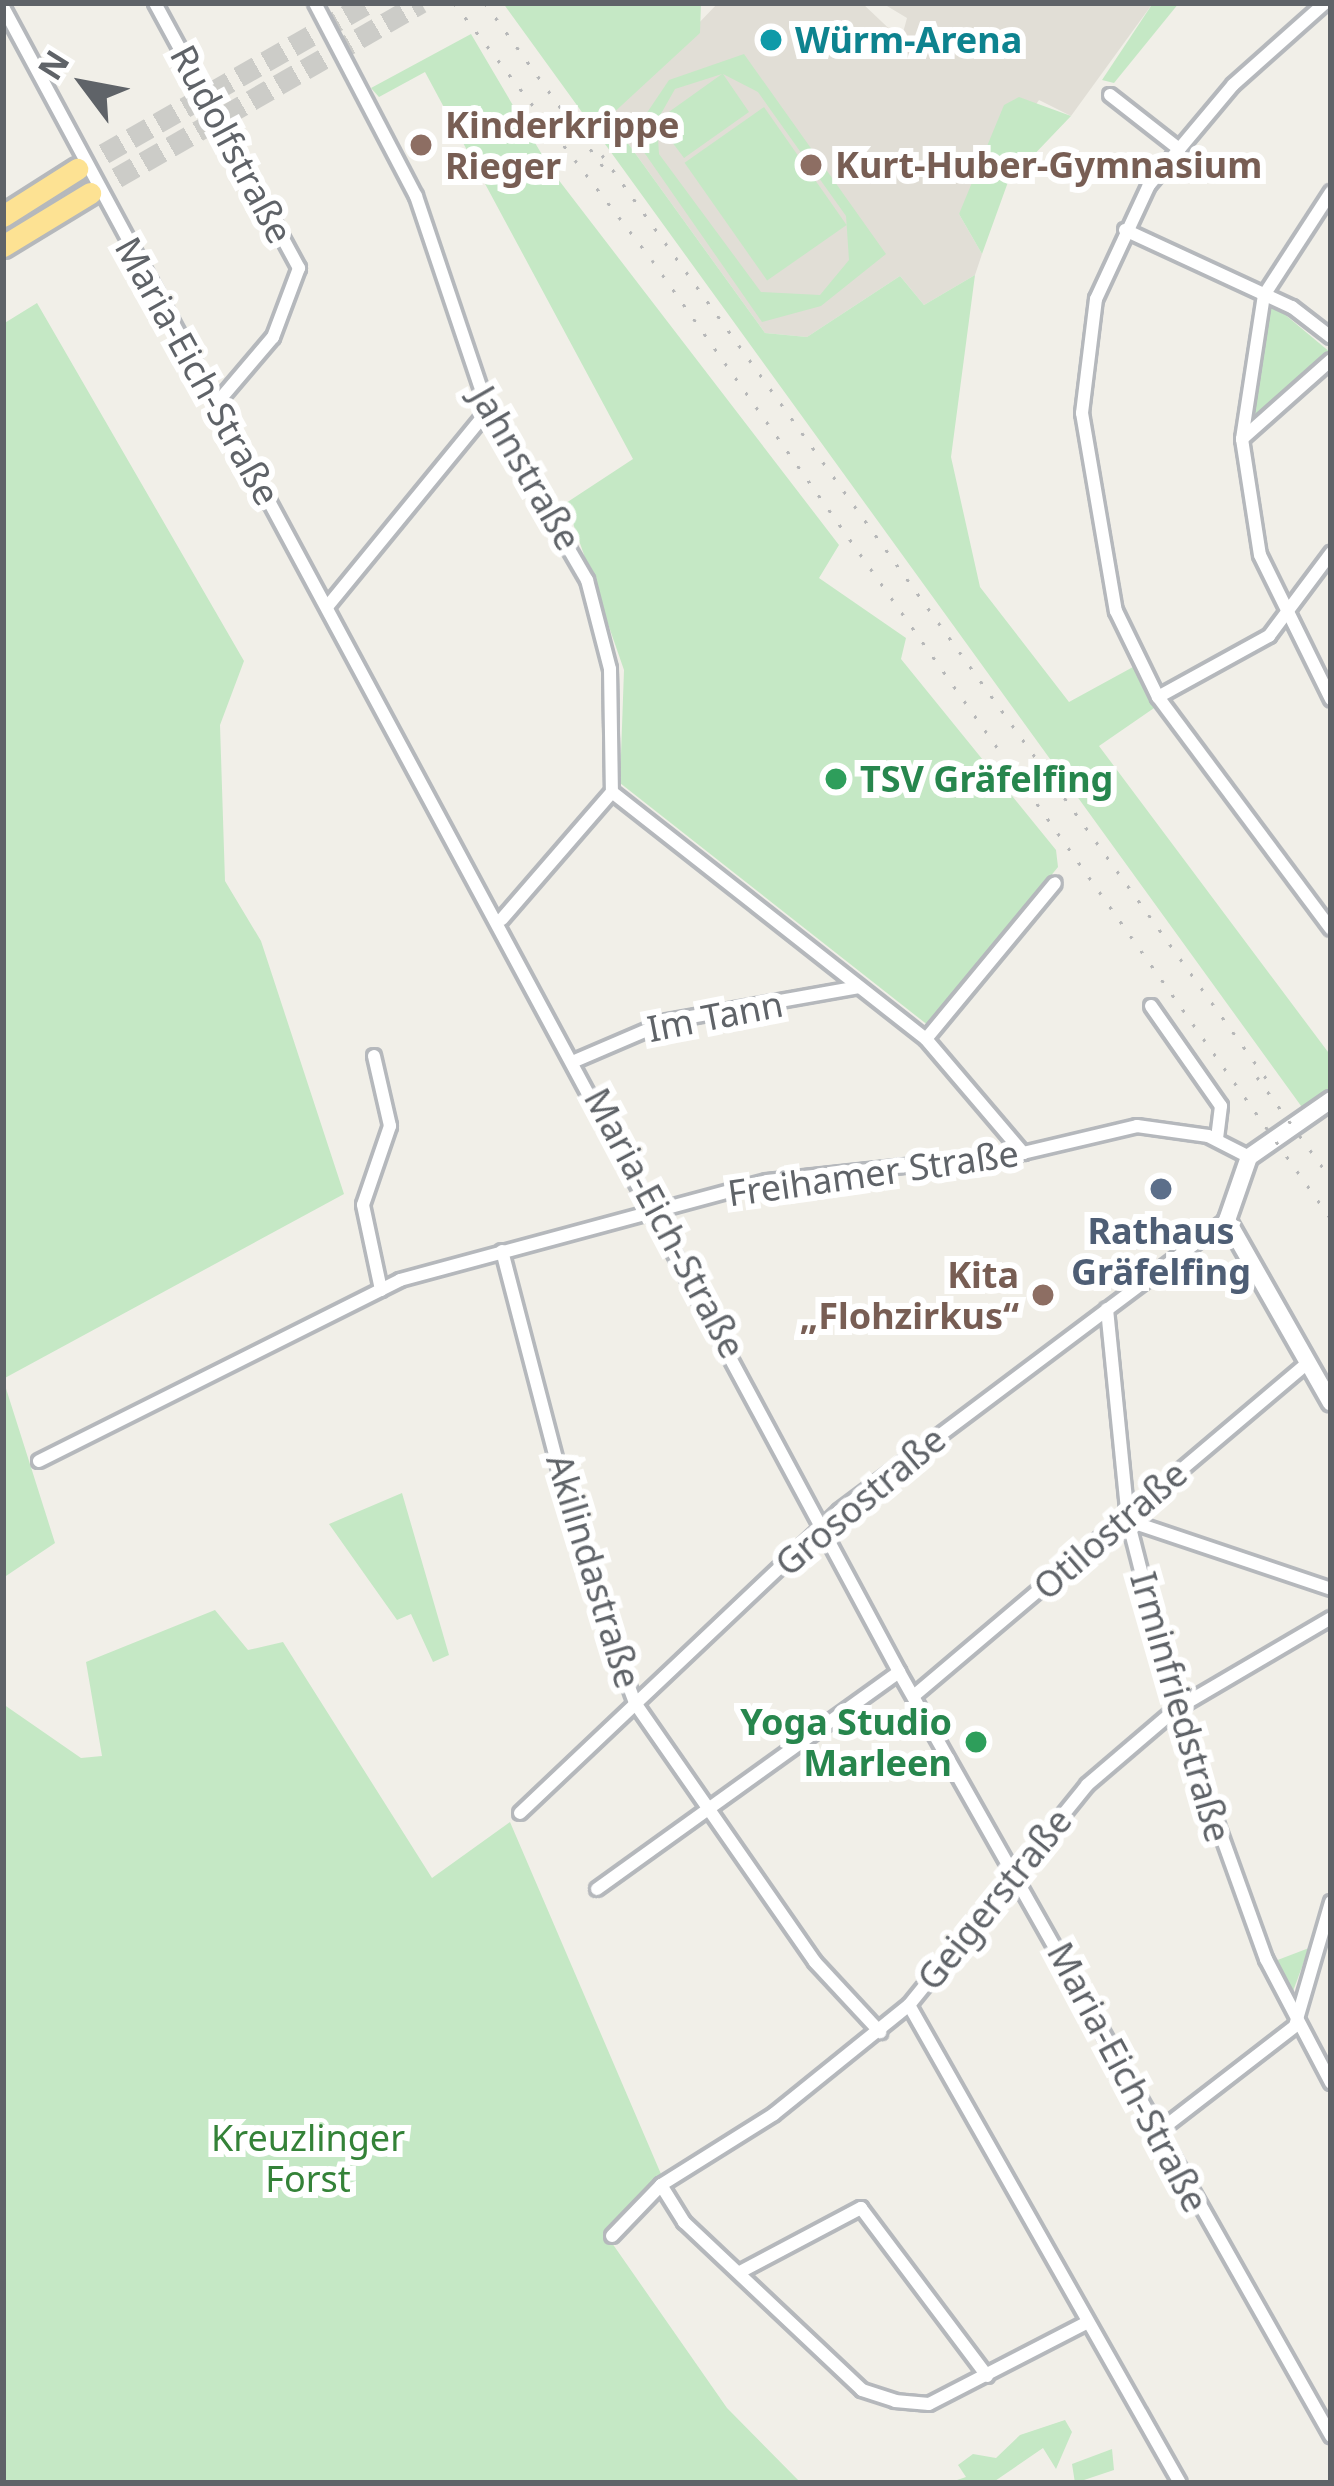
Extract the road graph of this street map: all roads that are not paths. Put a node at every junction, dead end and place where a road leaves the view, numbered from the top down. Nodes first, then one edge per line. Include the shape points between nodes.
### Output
1 (155, 3) edge
2 (315, 3) edge
3 (1325, 3) edge
4 (3, 7) edge
5 (1111, 95) dead end
6 (1178, 149) junction
7 (77, 170) tunnel mouth
8 (1331, 192) edge
9 (90, 193) tunnel mouth
10 (3, 216) edge
11 (1124, 230) junction
12 (3, 246) edge
13 (1264, 295) junction
14 (1331, 337) edge
15 (1331, 360) edge
16 (216, 404) junction
17 (488, 410) junction
18 (1242, 440) junction
19 (1331, 554) edge
20 (327, 607) junction
21 (1284, 618) junction
22 (1158, 697) junction
23 (1331, 699) edge
24 (612, 792) junction
25 (1055, 883) dead end
26 (502, 920) junction
27 (1331, 929) edge
28 (859, 987) junction
29 (1151, 1006) dead end
30 (926, 1039) junction
31 (374, 1056) dead end
32 (577, 1060) junction
33 (1331, 1100) edge
34 (1217, 1140) junction
35 (1023, 1153) junction
36 (1249, 1157) junction
37 (657, 1210) junction
38 (1227, 1220) junction
39 (502, 1251) junction
40 (381, 1290) junction
41 (1107, 1309) junction
42 (1304, 1366) junction
43 (1331, 1403) edge
44 (39, 1461) dead end
45 (1128, 1520) junction
46 (826, 1525) junction
47 (1331, 1589) edge
48 (1331, 1618) edge
49 (899, 1672) junction
50 (916, 1694) junction
51 (634, 1703) junction
52 (1176, 1708) junction
53 (707, 1807) junction
54 (520, 1813) dead end
55 (1017, 1868) junction
56 (597, 1888) dead end
57 (1331, 1902) edge
58 (909, 2005) junction
59 (1295, 2021) junction
60 (880, 2032) junction
61 (1331, 2083) edge
62 (1154, 2135) junction
63 (661, 2185) junction
64 (612, 2236) dead end
65 (740, 2272) junction
66 (1086, 2324) junction
67 (987, 2376) junction
68 (1331, 2436) edge
69 (1180, 2483) edge

1 - 16 street, Rudolfstraße via 299,268 273,337
2 - 17 street, Jahnstraße via 416,196
3 - 6 street
4 - 16 street, Maria-Eich-Straße
5 - 6 street
6 - 11 street
7 - 10 highway
8 - 13 street
9 - 12 highway
11 - 13 street
11 - 22 street via 1096,299 1082,413 1100,553
13 - 14 street
13 - 18 street
15 - 18 street
16 - 20 street, Maria-Eich-Straße
17 - 20 street
17 - 24 street, Jahnstraße via 587,580 610,669
18 - 21 street via 1260,555
19 - 21 street
20 - 26 street, Maria-Eich-Straße
21 - 22 street via 1246,653
21 - 23 street
22 - 27 street
24 - 26 street
24 - 28 street
25 - 30 street
26 - 32 street, Maria-Eich-Straße
28 - 30 street
28 - 32 street, Im Tann via 668,1021
29 - 34 street via 1221,1106
30 - 35 street
31 - 40 street via 390,1126 363,1205
32 - 37 street, Maria-Eich-Straße
33 - 36 street
34 - 35 street, Freihamer Straße via 1137,1126
34 - 36 street, Freihamer Straße
35 - 37 street, Freihamer Straße via 767,1181
36 - 38 street
37 - 39 street, Freihamer Straße
37 - 46 street, Maria-Eich-Straße
38 - 41 street, Grosostraße
38 - 42 street
39 - 40 street, Freihamer Straße
39 - 51 street, Akilindastraße via 583,1563
40 - 44 street, Freihamer Straße
41 - 45 street, Irminfriedstraße
41 - 46 street, Grosostraße
42 - 43 street
42 - 45 street, Otilostraße
45 - 47 street
45 - 50 street, Otilostraße
45 - 52 street, Irminfriedstraße
46 - 49 street, Maria-Eich-Straße
46 - 51 street, Grosostraße
48 - 52 street, Geigerstraße
49 - 50 street, Maria-Eich-Straße
49 - 53 street
50 - 55 street, Maria-Eich-Straße
51 - 53 street, Akilindastraße
51 - 54 street, Grosostraße
52 - 55 street, Geigerstraße via 1087,1785
52 - 59 street, Irminfriedstraße
53 - 56 street
53 - 60 street, Akilindastraße via 815,1962
55 - 58 street, Geigerstraße
55 - 62 street, Maria-Eich-Straße
57 - 59 street
58 - 60 street, Geigerstraße
58 - 66 street
59 - 61 street, Irminfriedstraße
59 - 62 street
60 - 63 street, Geigerstraße
62 - 68 street, Maria-Eich-Straße
63 - 64 street, Geigerstraße
63 - 65 street
65 - 67 street via 862,2390 929,2404
65 - 67 street via 861,2209
66 - 67 street
66 - 69 street

